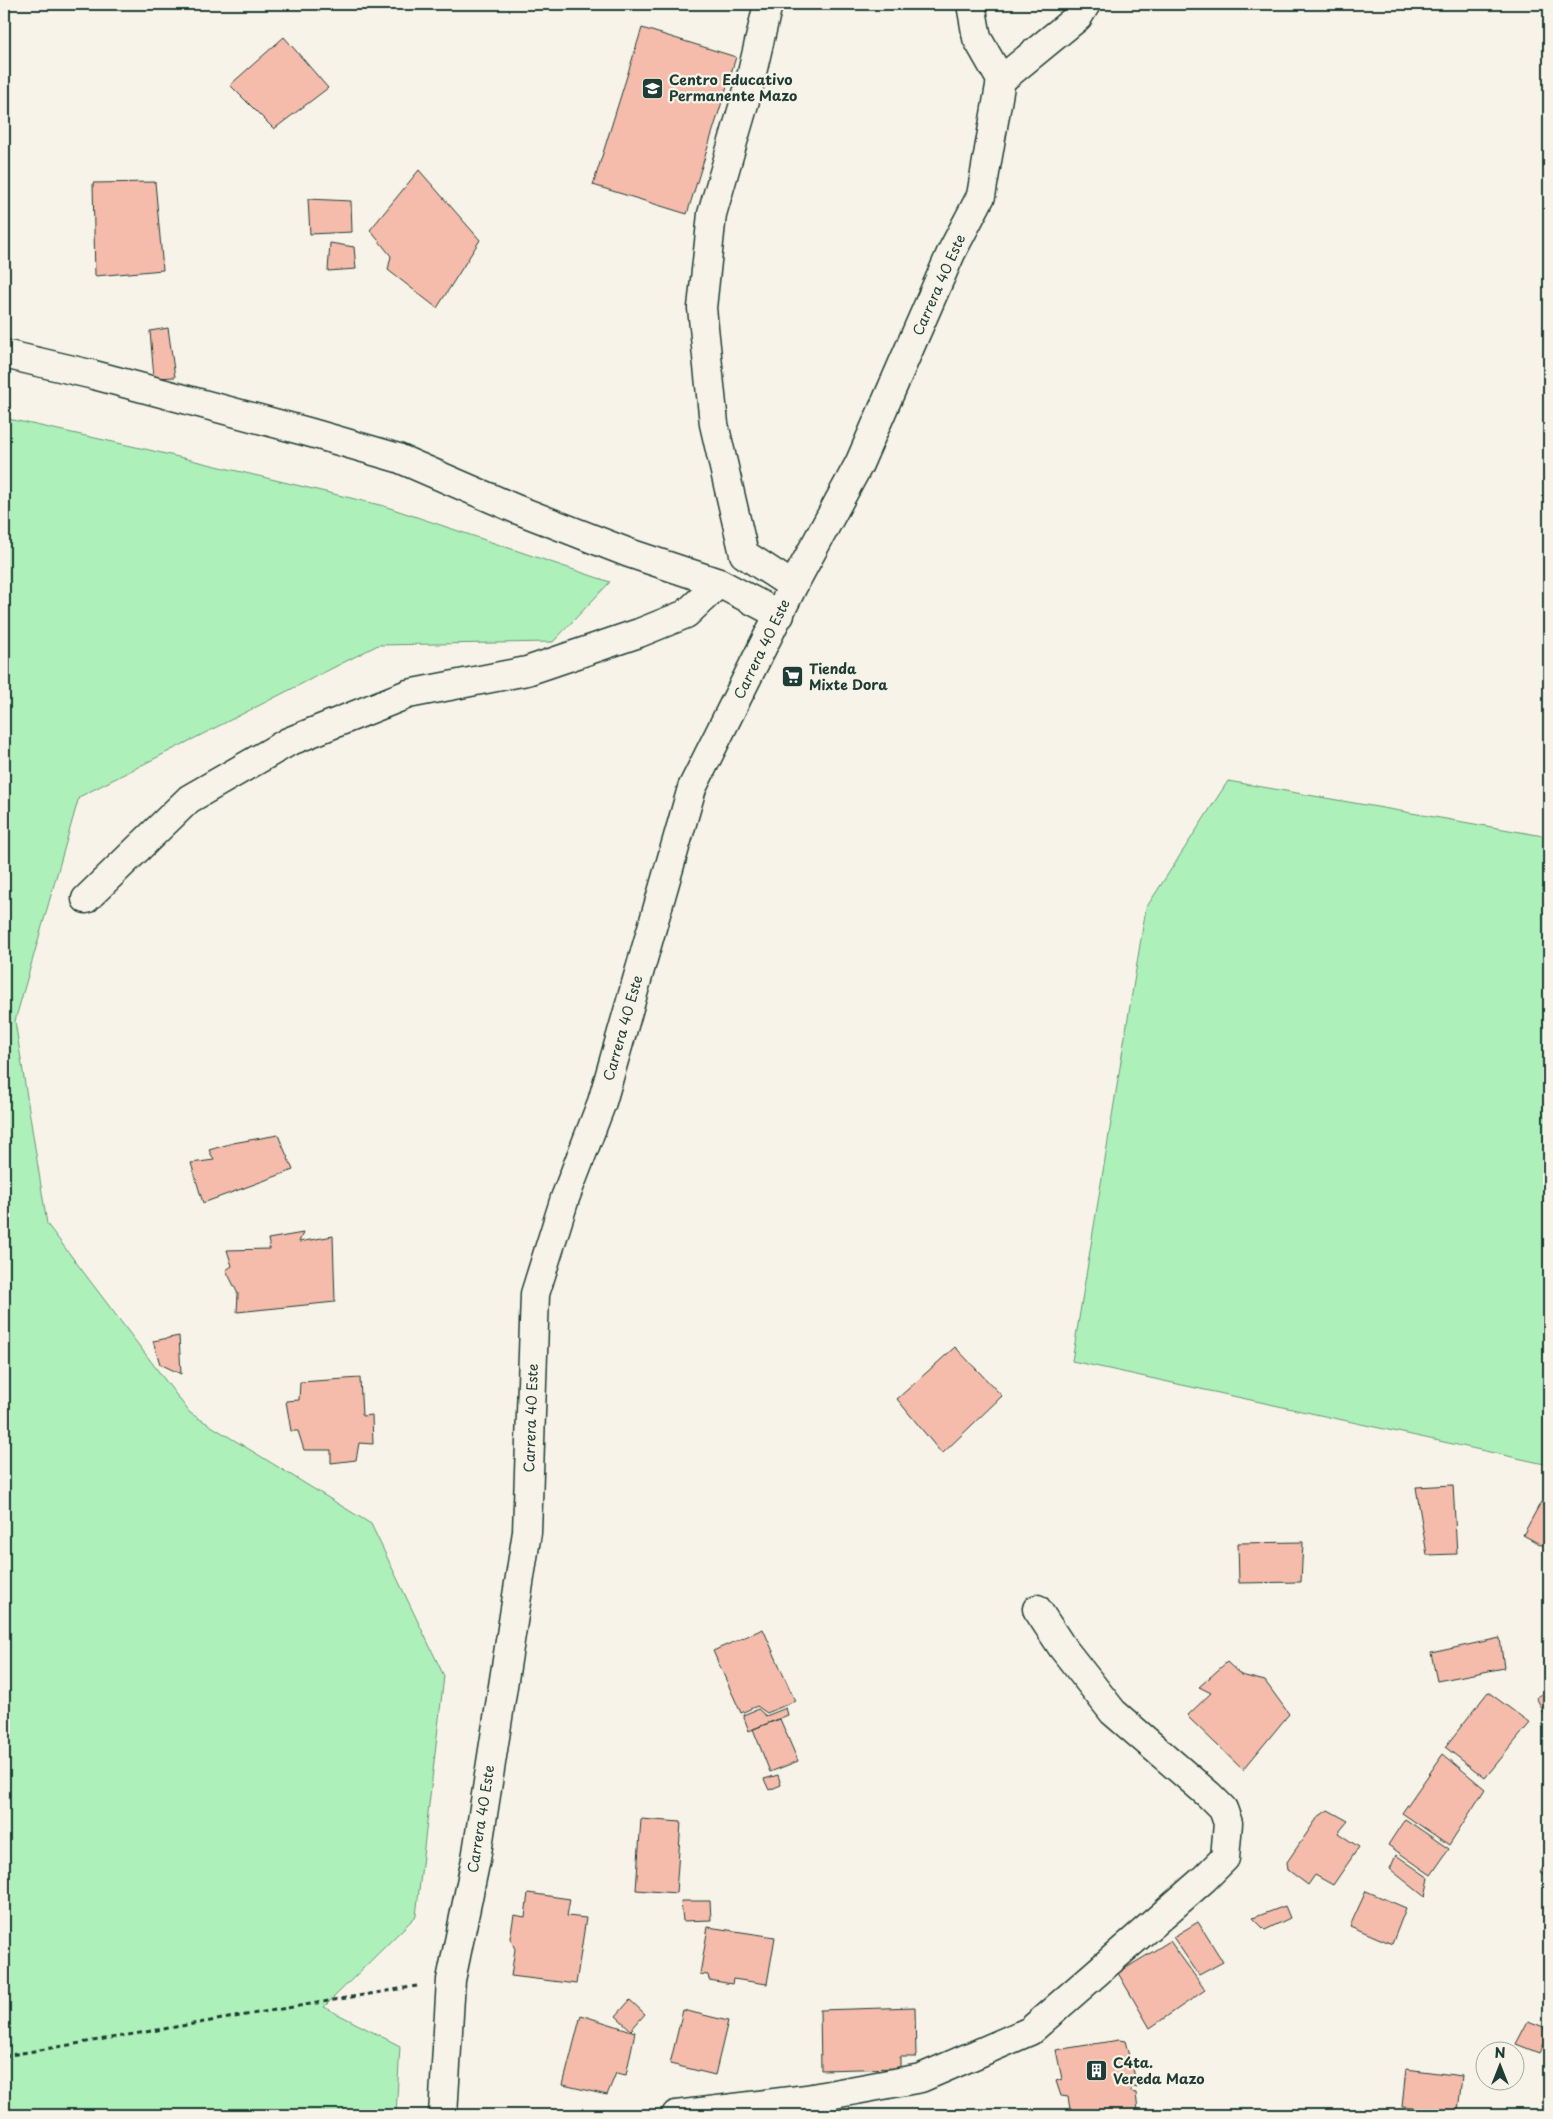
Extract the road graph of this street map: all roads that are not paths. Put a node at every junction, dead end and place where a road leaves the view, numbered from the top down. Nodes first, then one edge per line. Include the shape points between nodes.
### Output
1 (768, 4) edge
2 (971, 4) edge
3 (1086, 4) edge
4 (1001, 80) junction
5 (4, 354) edge
6 (719, 583) junction
7 (793, 586) junction
8 (780, 615) junction
9 (86, 899) dead end
10 (1037, 1609) dead end
11 (443, 2115) edge
12 (676, 2115) edge

1 - 7 street via 748,90 712,214 702,308 714,424 744,554
2 - 4 street via 978,38
3 - 4 street via 1078,17
4 - 7 street, Carrera 40 Este via 981,196 951,253 859,464
5 - 6 street via 94,375 398,458 507,506
6 - 8 street
6 - 9 street via 686,614 639,633 527,671 408,694 288,742 189,799
7 - 8 street, Carrera 40 Este
8 - 11 street, Carrera 40 Este via 692,788 602,1102 565,1198 536,1294 526,1532 476,1859 451,1980
10 - 12 street via 1113,1712 1222,1809 1228,1823 1225,1858 1030,2031 920,2078 807,2099

